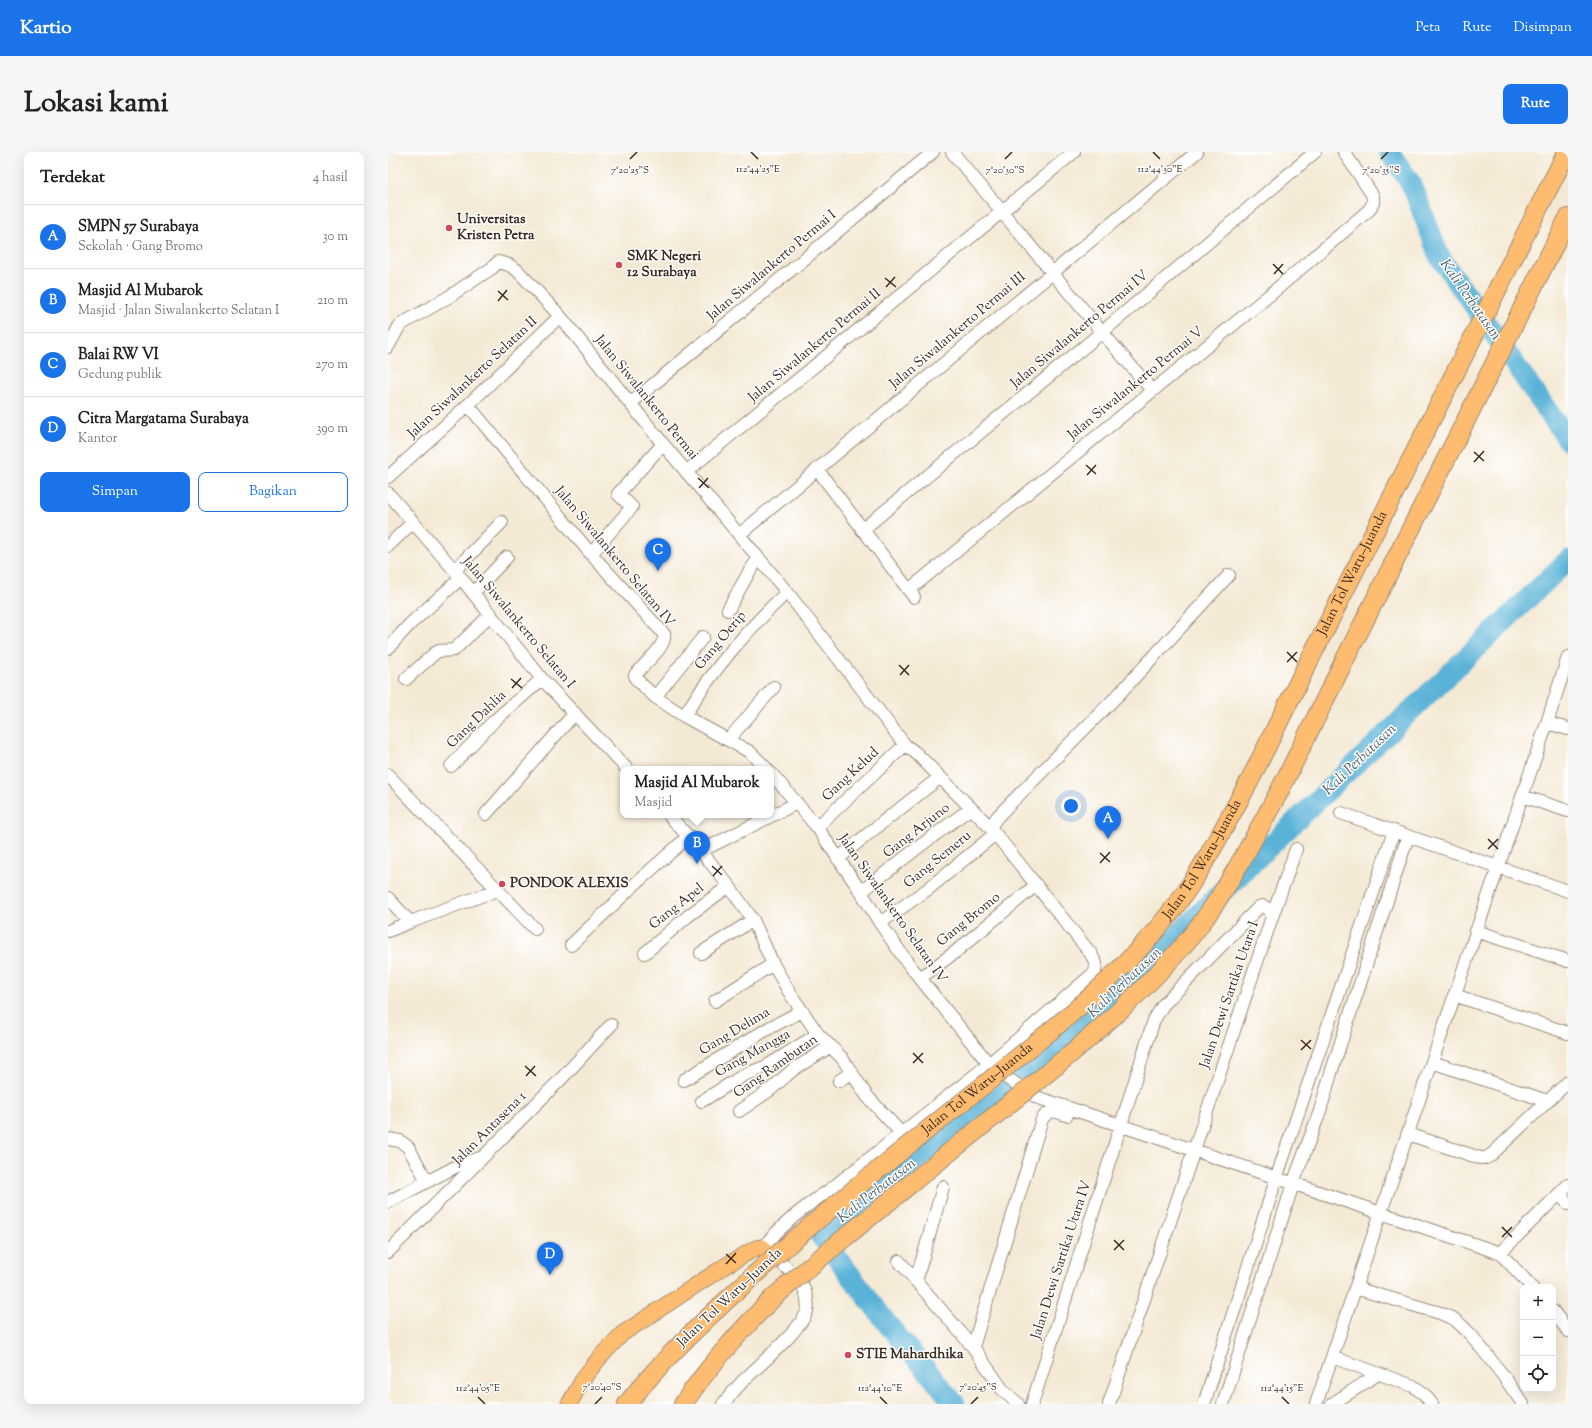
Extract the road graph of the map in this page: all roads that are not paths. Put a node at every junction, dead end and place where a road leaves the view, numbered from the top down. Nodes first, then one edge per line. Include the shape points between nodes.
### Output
1 (933, 152) edge
2 (952, 152) edge
3 (1074, 152) edge
4 (1197, 152) edge
5 (1315, 152) edge
6 (1344, 152) edge
7 (1567, 152) edge
8 (1002, 211) junction
9 (1568, 218) edge
10 (1051, 273) junction
11 (560, 316) junction
12 (1102, 333) junction
13 (388, 346) edge
14 (1152, 390) junction
15 (631, 403) junction
16 (468, 405) junction
17 (664, 444) junction
18 (817, 469) junction
19 (686, 472) junction
20 (388, 477) edge
21 (388, 493) edge
22 (413, 522) junction
23 (502, 522) dead end
24 (862, 530) junction
25 (740, 534) junction
26 (388, 546) edge
27 (591, 554) junction
28 (507, 557) dead end
29 (759, 558) junction
30 (458, 574) junction
31 (1229, 575) dead end
32 (474, 592) junction
33 (787, 592) junction
34 (728, 610) dead end
35 (491, 614) junction
36 (703, 637) dead end
37 (388, 648) edge
38 (1568, 657) edge
39 (406, 678) dead end
40 (542, 679) junction
41 (774, 687) dead end
42 (655, 697) junction
43 (575, 713) junction
44 (684, 716) junction
45 (1547, 723) junction
46 (1568, 729) edge
47 (728, 740) junction
48 (905, 745) junction
49 (452, 766) dead end
50 (624, 766) edge
51 (765, 766) edge
52 (388, 775) edge
53 (774, 776) edge
54 (940, 777) junction
55 (1522, 796) junction
56 (797, 803) junction
57 (971, 808) junction
58 (1568, 811) edge
59 (1341, 813) dead end
60 (486, 814) dead end
61 (774, 814) edge
62 (672, 818) edge
63 (767, 818) edge
64 (817, 827) junction
65 (992, 831) junction
66 (1394, 831) junction
67 (688, 836) junction
68 (1408, 836) junction
69 (1296, 849) dead end
70 (701, 851) junction
71 (838, 859) junction
72 (1382, 866) junction
73 (1498, 867) junction
74 (1397, 871) junction
75 (1036, 885) junction
76 (729, 886) junction
77 (497, 890) junction
78 (1568, 891) edge
79 (862, 892) junction
80 (388, 898) edge
81 (1272, 917) junction
82 (753, 920) junction
83 (410, 922) junction
84 (880, 923) junction
85 (535, 929) dead end
86 (388, 931) edge
87 (1476, 931) junction
88 (571, 945) dead end
89 (645, 953) dead end
90 (701, 953) dead end
91 (1568, 961) edge
92 (773, 964) junction
93 (920, 978) junction
94 (1454, 995) junction
95 (715, 1001) dead end
96 (802, 1011) junction
97 (611, 1025) dead end
98 (1568, 1033) edge
99 (818, 1034) junction
100 (831, 1046) junction
101 (1432, 1062) junction
102 (991, 1066) junction
103 (852, 1072) junction
104 (684, 1080) dead end
105 (839, 1081) dead end
106 (1568, 1082) edge
107 (702, 1101) dead end
108 (1302, 1101) junction
109 (1547, 1101) junction
110 (1322, 1107) junction
111 (739, 1111) dead end
112 (1080, 1112) junction
113 (1121, 1126) junction
114 (901, 1133) junction
115 (1408, 1134) junction
116 (388, 1138) edge
117 (1193, 1150) junction
118 (483, 1157) junction
119 (1277, 1178) junction
120 (427, 1181) junction
121 (1294, 1184) junction
122 (943, 1187) dead end
123 (1564, 1189) edge
124 (388, 1202) edge
125 (1568, 1204) edge
126 (1381, 1213) junction
127 (763, 1246) junction
128 (388, 1252) edge
129 (1500, 1253) junction
130 (899, 1261) dead end
131 (916, 1281) junction
132 (1529, 1284) edge
133 (1355, 1288) junction
134 (1556, 1315) edge
135 (1568, 1331) edge
136 (973, 1347) junction
137 (1332, 1357) junction
138 (1378, 1374) junction
139 (569, 1404) edge
140 (627, 1404) edge
141 (684, 1404) edge
142 (723, 1404) edge
143 (1018, 1404) edge
144 (1032, 1404) edge
145 (1108, 1404) edge
146 (1204, 1404) edge
147 (1223, 1404) edge
148 (1316, 1404) edge
149 (1332, 1404) edge
150 (1432, 1404) edge
151 (1523, 1404) edge

1 - 15 street, Jalan Siwalankerto Permai I
2 - 8 street
3 - 8 street, Jalan Siwalankerto Permai II
4 - 10 street, Jalan Siwalankerto Permai III
5 - 12 street, Jalan Siwalankerto Permai IV
6 - 14 street, Jalan Siwalankerto Permai V via 1373,196 1374,203 1369,210
7 - 140 highway, Jalan Tol Waru–Juanda, bridge via 1249,782 1215,844 1158,929 1108,982 1046,1035 852,1189 754,1275 686,1337
8 - 10 street
8 - 19 street, Jalan Siwalankerto Permai II
9 - 141 highway, Jalan Tol Waru–Juanda, bridge via 1279,792 1237,869 1208,915 1182,948 1130,1001 1078,1048 845,1236 774,1297 709,1366
10 - 12 street
10 - 18 street, Jalan Siwalankerto Permai III
11 - 13 street, Jalan Siwalankerto Permai via 517,270 498,262 448,298 400,325
11 - 15 street, Jalan Siwalankerto Permai
11 - 16 street, Jalan Siwalankerto Selatan II
12 - 14 street
12 - 24 street, Jalan Siwalankerto Permai IV
14 - 24 street, Jalan Siwalankerto Permai V via 912,594
15 - 17 street, Jalan Siwalankerto Permai
16 - 20 street, Jalan Siwalankerto Selatan II
16 - 27 street, Jalan Siwalankerto Selatan IV
17 - 19 street, Jalan Siwalankerto Permai
17 - 27 street via 618,494 632,507
18 - 24 street
18 - 25 street, Jalan Siwalankerto Permai III
19 - 25 street, Jalan Siwalankerto Permai
21 - 22 street, Jalan Siwalankerto Selatan I
22 - 26 street
22 - 30 street, Jalan Siwalankerto Selatan I
23 - 30 street
25 - 29 street, Jalan Siwalankerto Permai
27 - 42 street, Jalan Siwalankerto Selatan IV via 664,634 663,645 635,675
28 - 32 street
29 - 33 street, Jalan Siwalankerto Permai
29 - 34 street
30 - 32 street, Jalan Siwalankerto Selatan I
30 - 37 street
31 - 65 street, Gang Semeru via 1119,694 998,816
32 - 35 street, Jalan Siwalankerto Selatan I
33 - 44 street, Gang Oerip via 756,621 715,670
33 - 48 street, Jalan Siwalankerto Permai
35 - 39 street via 454,650 435,653
35 - 40 street, Jalan Siwalankerto Selatan I
36 - 42 street
38 - 45 street
40 - 43 street, Jalan Siwalankerto Selatan I
40 - 49 street, Gang Dahlia via 494,722
41 - 47 street
42 - 44 street, Jalan Siwalankerto Selatan IV
43 - 50 street, Jalan Siwalankerto Selatan I
43 - 60 street
44 - 47 street, Jalan Siwalankerto Selatan IV
45 - 46 street
45 - 55 street
47 - 51 street, Jalan Siwalankerto Selatan IV via 750,752
48 - 54 street, Jalan Siwalankerto Permai
48 - 64 street, Gang Kelud
52 - 77 street
53 - 56 street, Jalan Siwalankerto Selatan IV
54 - 57 street, Jalan Siwalankerto Permai
54 - 71 street
55 - 58 street
55 - 73 street
56 - 61 street
56 - 64 street, Jalan Siwalankerto Selatan IV
57 - 65 street, Jalan Siwalankerto Permai
57 - 79 street, Gang Arjuno
59 - 66 street
62 - 67 street
63 - 70 street
64 - 71 street, Jalan Siwalankerto Selatan IV
65 - 75 street, Jalan Siwalankerto Permai
65 - 84 street, Gang Semeru via 928,889
66 - 68 street
66 - 72 street
67 - 70 street
67 - 88 street
68 - 73 street
68 - 74 street
69 - 81 street, Jalan Dewi Sartika Utara I
70 - 76 street
71 - 79 street, Jalan Siwalankerto Selatan IV
72 - 74 street
72 - 108 street
73 - 78 street
73 - 87 street
74 - 110 street
75 - 93 street, Gang Bromo
75 - 102 street, Jalan Siwalankerto Permai via 1091,954 1096,964 1095,972
76 - 82 street
76 - 89 street, Gang Apel via 688,916
77 - 83 street
77 - 85 street
79 - 84 street, Jalan Siwalankerto Selatan IV
80 - 83 street
81 - 113 street, Jalan Dewi Sartika Utara IV via 1270,910 1263,906 1259,907 1158,1012
81 - 117 street, Jalan Dewi Sartika Utara I
82 - 90 street
82 - 92 street
83 - 86 street
84 - 93 street, Jalan Siwalankerto Selatan IV
87 - 91 street
87 - 94 street
92 - 95 street
92 - 96 street
93 - 102 street, Jalan Siwalankerto Selatan IV
94 - 98 street
94 - 101 street
96 - 99 street
96 - 104 street, Gang Delima
97 - 118 street, Jalan Antasena 1
99 - 100 street
99 - 107 street, Gang Mangga via 768,1066 744,1075
100 - 103 street
100 - 111 street, Gang Rambutan via 786,1075 770,1090
101 - 109 street
101 - 115 street
102 - 112 street, Jalan Siwalankerto Selatan IV, bridge via 1036,1097
102 - 114 street
103 - 105 street
103 - 114 street via 866,1096
106 - 109 street
108 - 110 street
108 - 119 street
109 - 115 street via 1486,1158
110 - 121 street
112 - 113 street, Jalan Siwalankerto Selatan IV
112 - 136 street via 1068,1116 1053,1111 1042,1119
113 - 117 street, Jalan Siwalankerto Selatan IV
113 - 144 street, Jalan Dewi Sartika Utara IV
114 - 127 street via 786,1222
115 - 126 street
116 - 120 street via 400,1141 408,1147
117 - 119 street, Jalan Siwalankerto Selatan IV
117 - 145 street, Jalan Dewi Sartika Utara I
118 - 120 street via 459,1165
118 - 128 street, Jalan Antasena 1
119 - 121 street, Jalan Siwalankerto Selatan IV
119 - 146 street
120 - 124 street
121 - 126 street, Jalan Siwalankerto Selatan IV
121 - 147 street
122 - 131 street
123 - 125 street
123 - 129 street
126 - 129 street, Jalan Siwalankerto Selatan IV
126 - 133 street
127 - 139 main road via 725,1266 622,1334 585,1376
127 - 142 street via 791,1271 803,1286 807,1311 787,1339
129 - 132 street
130 - 131 street
131 - 136 street
133 - 137 street
133 - 151 street via 1454,1319 1471,1335
134 - 135 street
136 - 143 street via 1002,1389
137 - 138 street
137 - 148 street
138 - 149 street
138 - 150 street via 1413,1386

